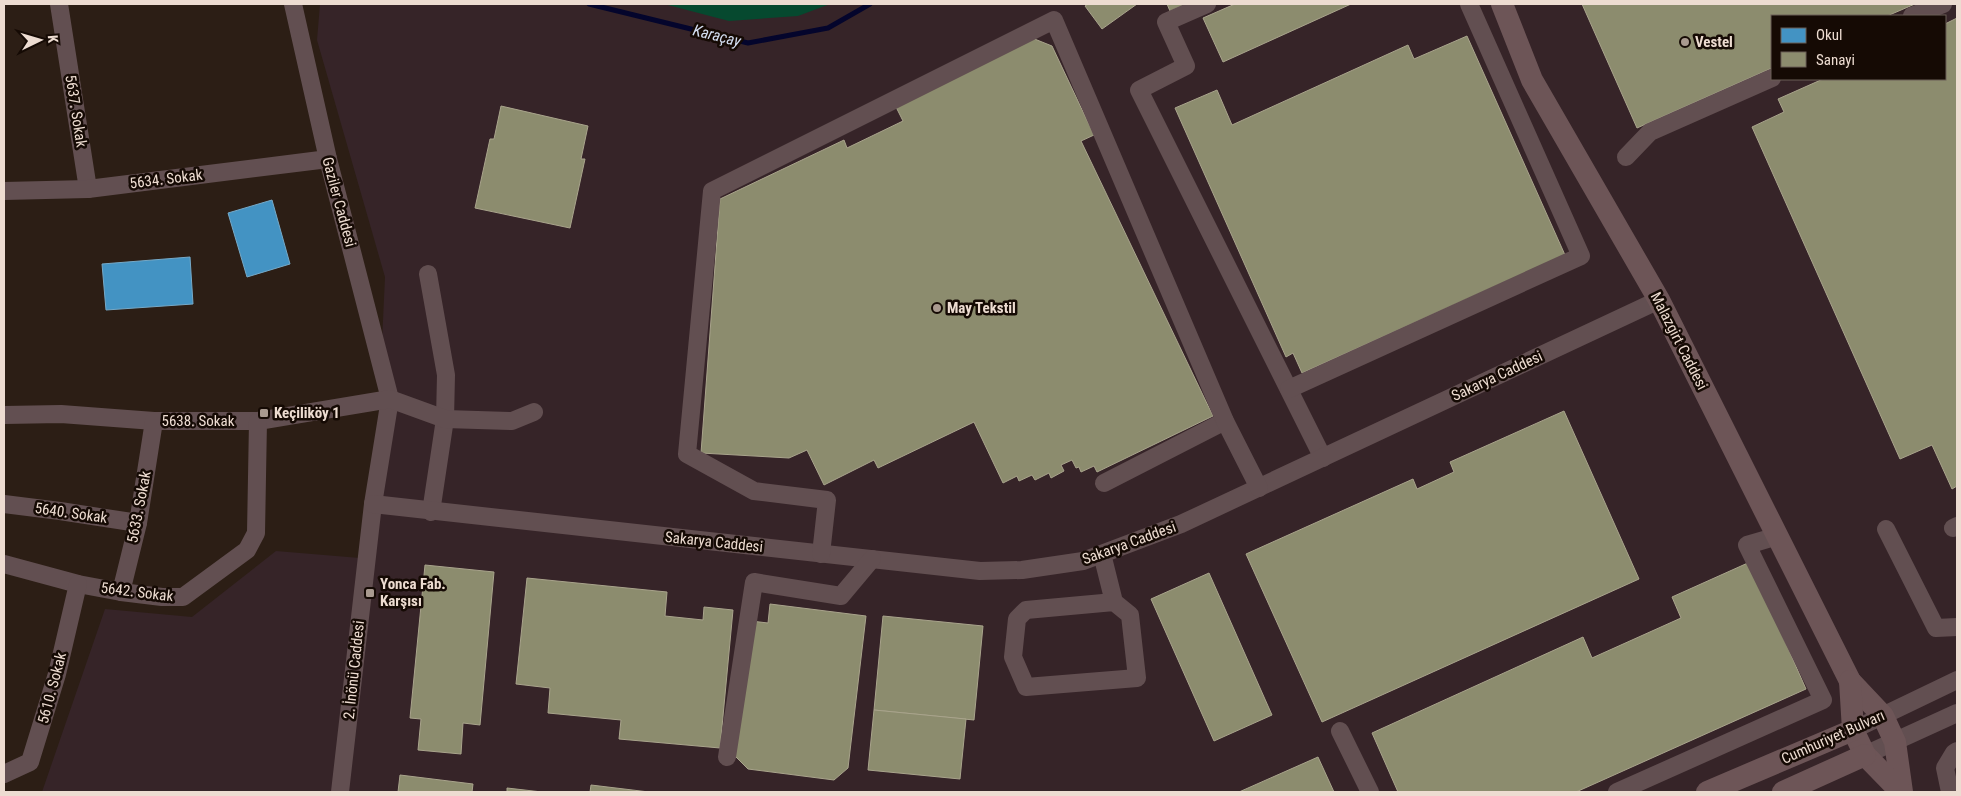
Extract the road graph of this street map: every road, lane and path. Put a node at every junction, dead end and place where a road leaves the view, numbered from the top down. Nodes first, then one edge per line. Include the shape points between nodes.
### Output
1 (59, 4) edge
2 (293, 4) edge
3 (1207, 4) edge
4 (1469, 4) edge
5 (1502, 4) edge
6 (1942, 4) edge
7 (1914, 15) edge
8 (1771, 78) edge
9 (1626, 157) dead end
10 (328, 159) junction
11 (88, 189) junction
12 (4, 192) edge
13 (428, 274) dead end
14 (1659, 300) junction
15 (1289, 389) junction
16 (390, 399) junction
17 (534, 412) dead end
18 (4, 415) edge
19 (445, 418) junction
20 (1225, 420) junction
21 (154, 421) junction
22 (258, 421) junction
23 (1323, 458) junction
24 (1104, 483) dead end
25 (1259, 488) junction
26 (4, 504) edge
27 (373, 504) junction
28 (431, 512) junction
29 (138, 523) junction
30 (1886, 529) dead end
31 (1778, 536) junction
32 (821, 554) junction
33 (1102, 554) junction
34 (872, 559) junction
35 (5, 568) edge
36 (78, 584) junction
37 (121, 592) junction
38 (1114, 602) junction
39 (1957, 627) edge
40 (1957, 680) edge
41 (1850, 681) junction
42 (1957, 714) edge
43 (1883, 716) junction
44 (1853, 730) junction
45 (1340, 731) dead end
46 (1895, 742) junction
47 (1957, 752) edge
48 (1865, 755) junction
49 (727, 758) dead end
50 (4, 774) edge
51 (340, 792) edge
52 (1370, 792) edge
53 (1617, 792) edge
54 (1708, 792) edge
55 (1783, 792) edge
56 (1901, 792) edge
57 (1950, 792) edge

1 - 11 street, 5637. Sokak
2 - 10 street, Gaziler Caddesi
3 - 15 street via 1166,22 1186,66 1139,90
4 - 15 street via 1581,256
5 - 14 main road, Malazgirt Caddesi via 1532,80
6 - 7 street
8 - 9 street via 1650,132
10 - 11 street, 5634. Sokak
10 - 16 street, Gaziler Caddesi
11 - 12 street, 5634. Sokak
13 - 19 street via 446,375
14 - 23 street, Sakarya Caddesi
14 - 31 main road, Malazgirt Caddesi
15 - 23 street
16 - 19 street
16 - 22 street, 5638. Sokak
16 - 27 street, 2. İnönü Caddesi
17 - 19 street via 512,421
18 - 21 street, 5638. Sokak via 61,414
19 - 28 street
20 - 24 street
20 - 25 street
20 - 32 street via 1054,20 712,190 687,454 754,491 827,500
21 - 22 street, 5638. Sokak
21 - 29 street, 5633. Sokak
22 - 37 street, 5642. Sokak via 256,533 247,550 183,597
23 - 25 street, Sakarya Caddesi
25 - 33 street, Sakarya Caddesi via 1181,524
26 - 29 street, 5640. Sokak
27 - 28 street, Sakarya Caddesi
27 - 51 street, 2. İnönü Caddesi
28 - 32 street, Sakarya Caddesi
29 - 37 street, 5633. Sokak
30 - 39 street via 1936,628
31 - 41 main road, Malazgirt Caddesi
31 - 53 street via 1747,546 1823,700
32 - 34 street, Sakarya Caddesi
33 - 34 street, Sakarya Caddesi via 1083,561 1022,570 980,571
33 - 38 street
34 - 49 street via 841,596 754,582
35 - 36 street, 5642. Sokak
36 - 37 street, 5642. Sokak
36 - 50 street, 5610. Sokak via 30,762
38 - 38 street via 1130,615 1137,678 1026,687 1013,657 1017,619 1026,610
40 - 43 street, Cumhuriyet Bulvarı
41 - 43 main road
41 - 44 main road
42 - 46 street, Cumhuriyet Bulvarı
43 - 44 street, Cumhuriyet Bulvarı
43 - 46 main road
44 - 48 main road
44 - 54 main road, Cumhuriyet Bulvarı
45 - 52 street
46 - 48 street, Cumhuriyet Bulvarı
46 - 56 main road
47 - 57 street via 1945,768
48 - 55 main road, Cumhuriyet Bulvarı
48 - 56 main road

